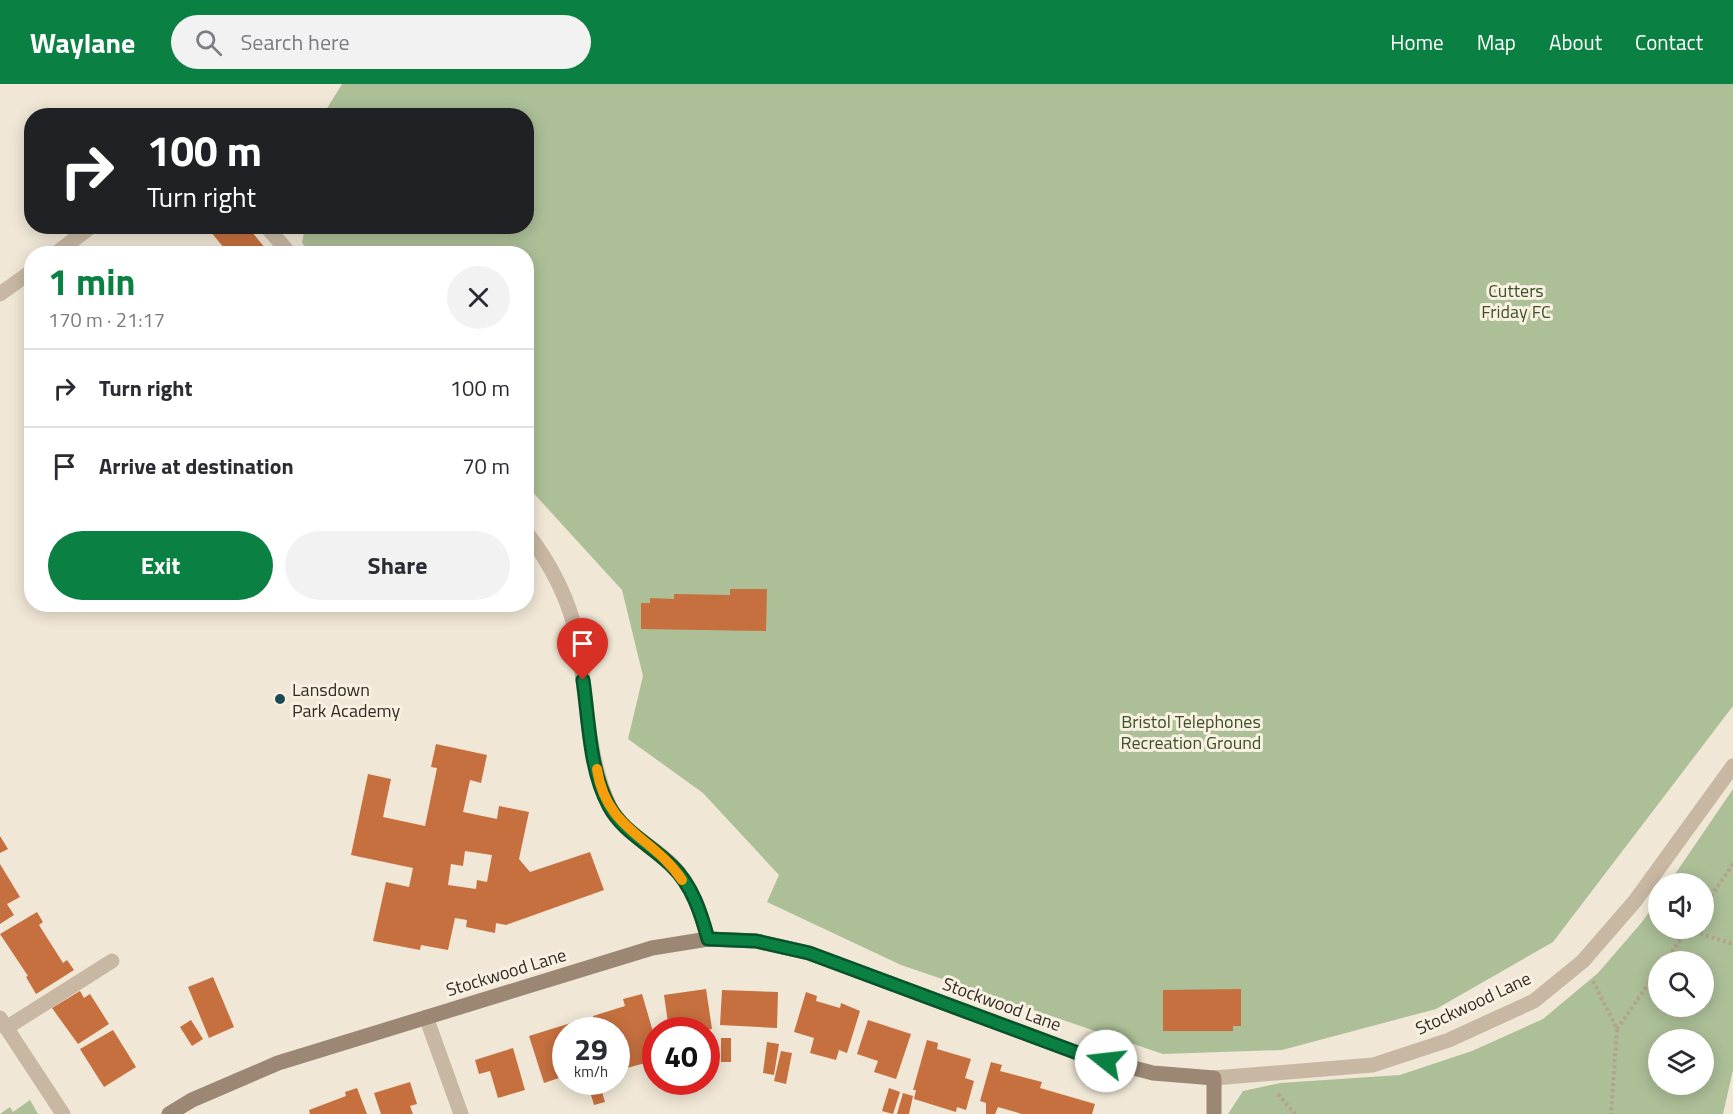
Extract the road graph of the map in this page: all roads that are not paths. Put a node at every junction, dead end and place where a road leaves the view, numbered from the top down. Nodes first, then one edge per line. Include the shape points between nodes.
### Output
1 (81, 234) edge
2 (273, 234) edge
3 (66, 246) edge
4 (283, 246) edge
5 (24, 277) edge
6 (0, 294) edge
7 (534, 545) edge
8 (1733, 766) edge
9 (708, 939) junction
10 (112, 961) dead end
11 (426, 1017) junction
12 (3, 1023) edge
13 (1214, 1078) junction
14 (63, 1114) edge
15 (169, 1114) edge
16 (461, 1114) edge
17 (1214, 1114) edge

1 - 3 street
2 - 4 street
5 - 6 street
7 - 9 street via 562,591 577,636 598,780 609,807 632,833 673,867 698,904
8 - 13 street, Stockwood Lane via 1635,901 1583,961 1534,1001 1449,1040 1373,1065
9 - 11 street, Stockwood Lane via 652,948
9 - 13 street, Stockwood Lane via 756,941 809,953 1083,1055 1153,1073
10 - 12 street
11 - 15 street, Stockwood Lane via 278,1063
11 - 16 street
12 - 14 street
13 - 17 street

